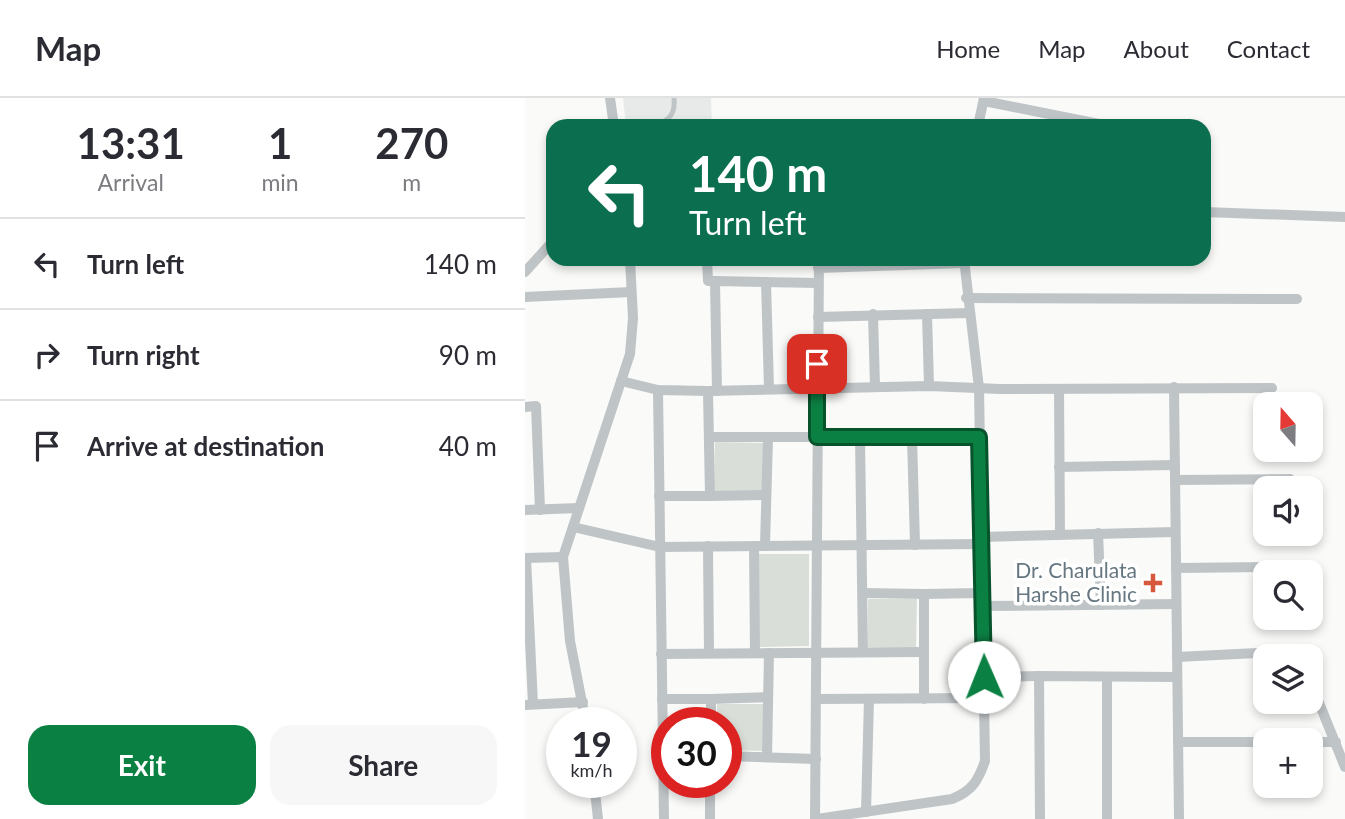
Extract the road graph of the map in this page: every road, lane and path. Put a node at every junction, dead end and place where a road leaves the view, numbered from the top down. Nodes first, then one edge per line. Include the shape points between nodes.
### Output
1 (610, 98) edge
2 (674, 98) edge
3 (984, 99) edge
4 (613, 119) edge
5 (668, 119) edge
6 (980, 119) edge
7 (1077, 119) edge
8 (1211, 212) edge
9 (1345, 217) edge
10 (546, 248) edge
11 (630, 266) edge
12 (707, 266) edge
13 (819, 266) edge
14 (964, 266) edge
15 (525, 271) edge
16 (715, 281) junction
17 (767, 282) junction
18 (818, 283) junction
19 (631, 292) junction
20 (525, 297) edge
21 (967, 298) junction
22 (1297, 299) dead end
23 (969, 313) junction
24 (873, 314) junction
25 (927, 314) junction
26 (818, 317) junction
27 (621, 381) junction
28 (929, 386) junction
29 (875, 387) junction
30 (1174, 387) junction
31 (816, 388) junction
32 (978, 388) junction
33 (1272, 388) dead end
34 (769, 389) junction
35 (1059, 389) junction
36 (658, 390) junction
37 (713, 391) junction
38 (525, 407) edge
39 (709, 437) junction
40 (768, 437) junction
41 (817, 437) junction
42 (860, 437) junction
43 (912, 437) junction
44 (979, 437) junction
45 (1174, 465) junction
46 (1059, 467) junction
47 (1253, 479) edge
48 (1175, 480) junction
49 (766, 495) junction
50 (659, 496) junction
51 (710, 496) junction
52 (579, 508) junction
53 (525, 510) edge
54 (540, 510) junction
55 (573, 527) junction
56 (1175, 532) junction
57 (1098, 533) junction
58 (1060, 535) junction
59 (981, 540) junction
60 (817, 545) junction
61 (862, 545) junction
62 (915, 545) junction
63 (708, 546) junction
64 (760, 546) junction
65 (660, 547) junction
66 (563, 557) junction
67 (525, 558) edge
68 (1253, 567) edge
69 (1176, 568) junction
70 (863, 593) junction
71 (982, 593) junction
72 (924, 594) junction
73 (1176, 604) junction
74 (1101, 605) junction
75 (982, 606) junction
76 (816, 652) junction
77 (863, 652) junction
78 (924, 652) junction
79 (709, 653) junction
80 (755, 653) junction
81 (769, 653) junction
82 (1253, 653) edge
83 (661, 654) junction
84 (1177, 657) junction
85 (1039, 676) junction
86 (984, 677) junction
87 (1107, 677) junction
88 (1177, 677) junction
89 (768, 697) junction
90 (984, 698) junction
91 (662, 699) junction
92 (711, 699) junction
93 (816, 699) junction
94 (869, 699) junction
95 (924, 699) junction
96 (583, 702) junction
97 (529, 704) edge
98 (584, 707) edge
99 (711, 707) edge
100 (1323, 711) edge
101 (1178, 742) junction
102 (1253, 742) edge
103 (1323, 742) edge
104 (1336, 742) junction
105 (742, 757) edge
106 (767, 757) junction
107 (816, 759) junction
108 (1345, 767) edge
109 (595, 798) edge
110 (710, 798) edge
111 (866, 812) junction
112 (889, 814) edge
113 (598, 819) edge
114 (664, 819) edge
115 (710, 819) edge
116 (816, 819) edge
117 (1040, 819) edge
118 (1107, 819) edge
119 (1179, 819) edge

1 - 4 street
2 - 5 lane
3 - 6 street
3 - 7 street
8 - 9 street
10 - 15 street
11 - 19 street
12 - 16 street via 708,281
13 - 18 street
14 - 21 street
16 - 17 street
16 - 37 street
17 - 18 street
17 - 34 street
18 - 26 street
19 - 20 street
19 - 27 street via 630,354
21 - 22 street
21 - 23 street
23 - 25 street
23 - 32 street
24 - 25 street
24 - 26 street
24 - 29 street
25 - 28 street
26 - 31 street
27 - 36 street
27 - 52 street
28 - 29 street
28 - 32 street
29 - 31 street
30 - 33 street
30 - 35 street
30 - 45 street
31 - 34 street
31 - 41 street
32 - 35 street
32 - 44 street
34 - 37 street
35 - 46 street
36 - 37 street
36 - 50 street
37 - 39 street
38 - 54 street via 536,406
39 - 40 street
39 - 51 street
40 - 41 street
40 - 49 street
41 - 42 street
41 - 60 street
42 - 43 street
42 - 61 street
43 - 44 street
43 - 62 street
44 - 59 street
45 - 46 street
45 - 48 street
46 - 58 street
47 - 48 street
48 - 56 street
49 - 51 street
49 - 64 street
50 - 51 street
50 - 65 street
52 - 54 street
52 - 55 street
53 - 54 street
55 - 65 street
55 - 66 street
56 - 57 street
56 - 69 street
57 - 58 street
57 - 74 street
58 - 59 street
59 - 62 street
59 - 71 street
60 - 61 street
60 - 64 street
60 - 76 street
61 - 62 street
61 - 70 street
63 - 64 street
63 - 65 street
63 - 79 street
64 - 80 street
65 - 83 street
66 - 67 street
66 - 96 street via 570,641
67 - 97 street
68 - 69 street
69 - 73 street
70 - 72 street
70 - 77 street
71 - 72 street
71 - 75 street
72 - 78 street
73 - 74 street
73 - 84 street
74 - 75 street
75 - 86 street
76 - 77 street
76 - 81 street
76 - 93 street
77 - 78 street
78 - 95 street
79 - 80 street
79 - 83 street
80 - 81 street
81 - 89 street
82 - 84 street
83 - 91 street
84 - 88 street
85 - 86 street
85 - 87 street
85 - 117 street
86 - 90 street
87 - 88 street
87 - 118 street
88 - 101 street
89 - 92 street
89 - 106 street
90 - 95 street
90 - 112 street via 985,761 978,782 952,799
91 - 92 street
91 - 114 street
92 - 99 street
93 - 94 street
93 - 107 street
94 - 95 street
94 - 111 street
96 - 97 street
96 - 98 street
100 - 104 street
101 - 102 street
101 - 119 street
103 - 104 street
104 - 108 street
105 - 106 street
106 - 107 street
107 - 116 street
109 - 113 street
110 - 115 street
111 - 112 street
111 - 116 street

